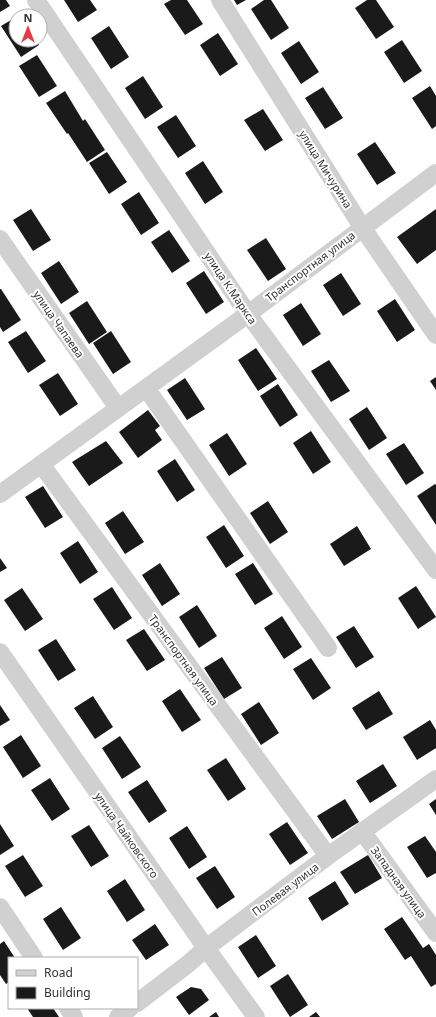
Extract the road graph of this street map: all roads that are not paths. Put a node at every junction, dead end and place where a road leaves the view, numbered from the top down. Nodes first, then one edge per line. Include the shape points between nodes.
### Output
1 (36, 0) edge
2 (220, 0) edge
3 (436, 173) edge
4 (362, 227) junction
5 (0, 239) edge
6 (248, 314) junction
7 (436, 335) edge
8 (146, 388) junction
9 (118, 408) junction
10 (41, 464) junction
11 (0, 494) edge
12 (436, 570) edge
13 (328, 648) dead end
14 (0, 652) edge
15 (436, 779) edge
16 (362, 831) junction
17 (328, 856) junction
18 (0, 907) edge
19 (436, 933) edge
20 (206, 948) junction
21 (33, 957) edge
22 (138, 1002) edge
23 (129, 1009) edge
24 (118, 1017) edge
25 (256, 1017) edge

1 - 6 street, улица К.Маркса
2 - 4 street, улица Мичурина
3 - 4 street, Транспортная улица
4 - 6 street, Транспортная улица
4 - 7 street, улица Мичурина
5 - 9 street, улица Чапаева
6 - 8 street, Транспортная улица
6 - 12 street, улица К.Маркса
8 - 9 street, Транспортная улица
8 - 13 street
9 - 10 street, Транспортная улица
10 - 11 street, Транспортная улица
10 - 17 street, Транспортная улица
14 - 20 street, улица Чайковского
15 - 16 street, Полевая улица
16 - 17 street, Полевая улица
16 - 19 street, Западная улица
17 - 20 street, Полевая улица
18 - 21 street
20 - 22 street, Полевая улица
20 - 25 street, улица Чайковского
23 - 24 street

